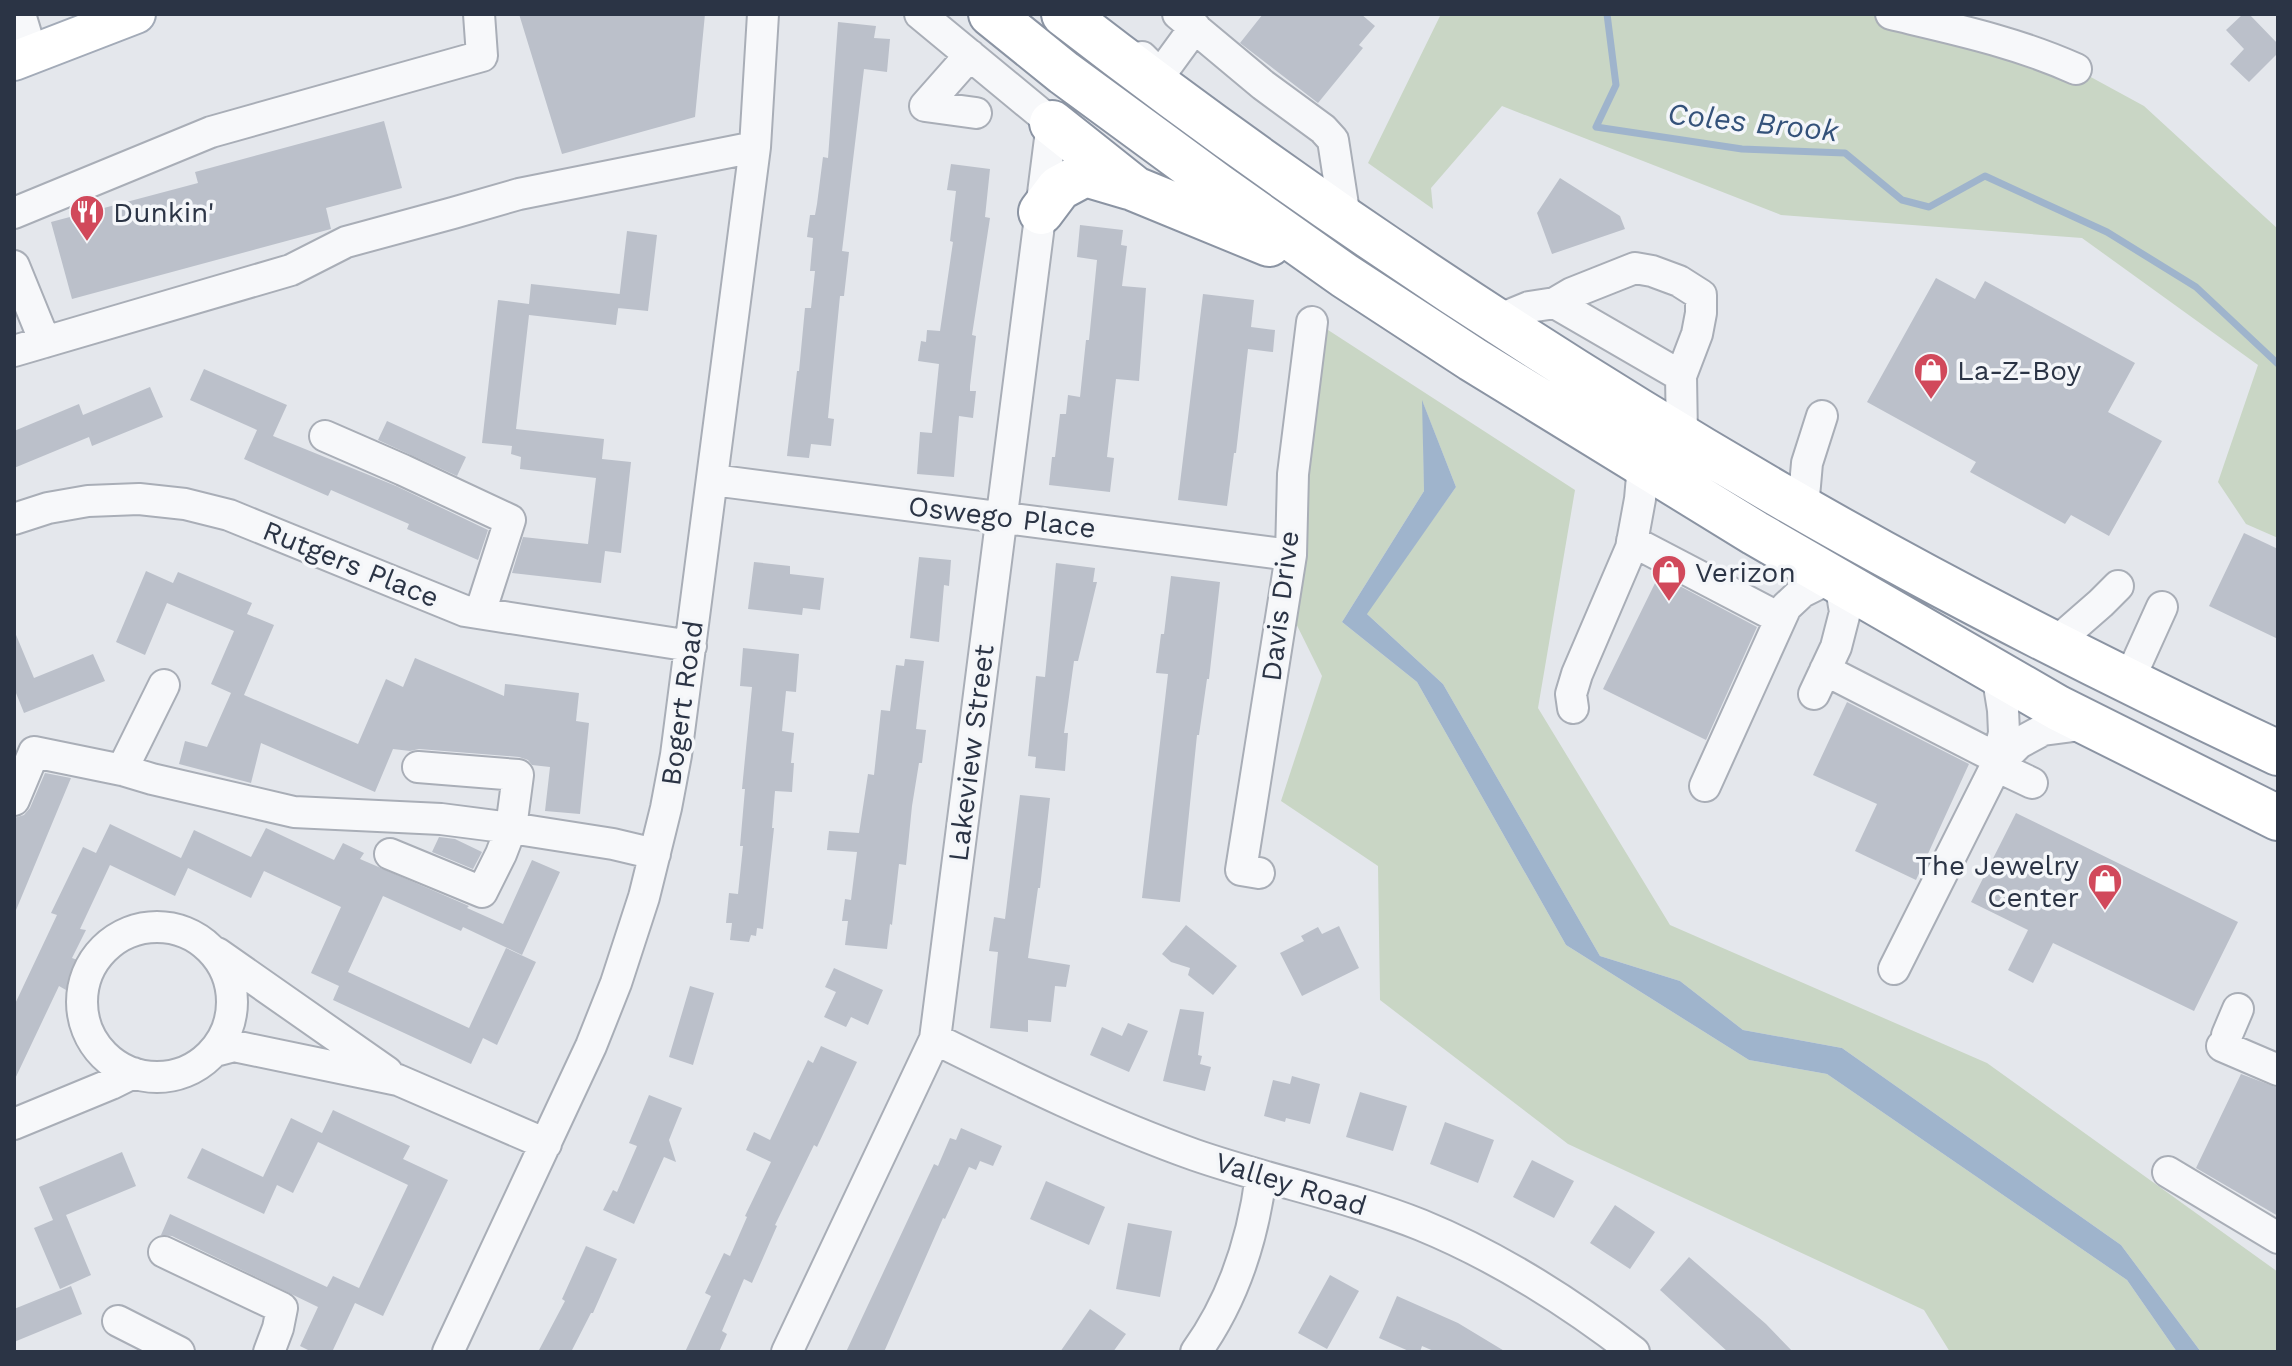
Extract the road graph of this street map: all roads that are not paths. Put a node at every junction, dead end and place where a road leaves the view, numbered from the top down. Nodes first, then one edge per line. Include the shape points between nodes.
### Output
1 (20, 14) edge
2 (136, 14) edge
3 (479, 14) edge
4 (763, 14) edge
5 (920, 14) edge
6 (991, 14) edge
7 (1064, 14) edge
8 (1097, 14) edge
9 (1891, 14) edge
10 (1186, 21) edge
11 (970, 55) junction
12 (23, 57) edge
13 (2076, 69) dead end
14 (1160, 75) junction
15 (976, 113) dead end
16 (1052, 123) junction
17 (1214, 126) junction
18 (755, 147) junction
19 (1135, 189) junction
20 (1041, 212) junction
21 (14, 213) edge
22 (1345, 218) junction
23 (14, 266) edge
24 (1345, 276) junction
25 (1555, 303) junction
26 (1495, 321) junction
27 (1312, 322) dead end
28 (45, 342) junction
29 (14, 351) edge
30 (1681, 376) junction
31 (1822, 416) dead end
32 (325, 436) dead end
33 (1682, 436) junction
34 (1643, 465) junction
35 (713, 480) junction
36 (1803, 508) junction
37 (1002, 517) junction
38 (14, 519) edge
39 (1632, 541) junction
40 (1291, 555) junction
41 (1836, 580) junction
42 (2118, 586) dead end
43 (2162, 607) dead end
44 (480, 613) junction
45 (1779, 618) junction
46 (2054, 644) junction
47 (691, 646) junction
48 (1997, 673) junction
49 (2129, 680) junction
50 (164, 685) dead end
51 (1573, 708) dead end
52 (2089, 724) junction
53 (2278, 753) edge
54 (1996, 766) junction
55 (418, 767) dead end
56 (122, 770) junction
57 (2032, 783) dead end
58 (1705, 786) dead end
59 (14, 800) edge
60 (2278, 818) edge
61 (511, 828) junction
62 (390, 854) dead end
63 (655, 854) junction
64 (1259, 873) dead end
65 (211, 949) junction
66 (1894, 969) dead end
67 (2229, 1030) dead end
68 (935, 1039) junction
69 (215, 1051) junction
70 (2278, 1070) edge
71 (133, 1073) junction
72 (398, 1080) junction
73 (14, 1124) edge
74 (546, 1144) junction
75 (2168, 1172) dead end
76 (1261, 1176) junction
77 (2278, 1238) edge
78 (164, 1252) dead end
79 (118, 1321) dead end
80 (179, 1352) edge
81 (269, 1352) edge
82 (448, 1352) edge
83 (787, 1352) edge
84 (1196, 1352) edge
85 (1634, 1352) edge

1 - 12 street
2 - 12 main road
3 - 21 street via 482,56 211,132
4 - 18 street, Bogert Road
5 - 11 street
6 - 24 highway
7 - 17 highway
8 - 14 street
9 - 13 street via 1987,36
10 - 14 street
10 - 22 street via 1333,140
11 - 15 street via 925,106
11 - 16 street
14 - 17 highway
16 - 19 highway
16 - 20 street, Lakeview Street
17 - 22 highway
18 - 28 street via 519,194 346,242 291,270
18 - 35 street, Bogert Road
19 - 20 highway via 1085,174 1059,188
19 - 24 highway
20 - 37 street, Lakeview Street
22 - 26 highway
23 - 28 street
24 - 34 highway
25 - 26 street
25 - 30 street
25 - 30 street via 1635,268 1679,281 1701,295 1697,334
26 - 33 highway
27 - 40 street, Davis Drive via 1293,474
28 - 29 street
30 - 33 street
31 - 36 street via 1807,463
32 - 44 street via 510,520
33 - 36 highway
34 - 39 street
34 - 41 highway
35 - 37 street, Oswego Place
35 - 47 street, Bogert Road
36 - 46 highway
37 - 40 street, Oswego Place
37 - 68 street, Lakeview Street
38 - 44 street, Rutgers Place via 88,501 185,504 229,515
39 - 45 street
39 - 51 street via 1577,674
40 - 64 street, Davis Drive via 1241,870
41 - 45 street via 1802,592
41 - 48 highway
41 - 54 street via 1845,612 1820,682 1989,754
42 - 46 street
43 - 49 street
44 - 47 street, Rutgers Place
45 - 58 street
46 - 49 highway
47 - 63 street, Bogert Road
48 - 52 highway
48 - 54 street via 2004,733
49 - 53 highway
50 - 56 street
52 - 54 street via 2043,730 2019,743
52 - 60 highway
54 - 57 street
54 - 66 street
55 - 61 street via 518,775
56 - 59 street via 34,752
56 - 61 street via 294,812
61 - 62 street via 482,892
61 - 63 street
63 - 74 street, Bogert Road via 616,983
65 - 69 street via 224,967 232,1010
65 - 71 street via 172,928 149,927 127,933 93,962 83,993 86,1027 113,1063
65 - 72 street
67 - 70 street
68 - 76 street, Valley Road via 1086,1112
68 - 83 street, Lakeview Street
69 - 71 street via 177,1074
69 - 72 street via 234,1046
71 - 73 street
72 - 74 street
74 - 82 street, Bogert Road
75 - 77 street
76 - 84 street via 1247,1251 1229,1297
76 - 85 street, Valley Road via 1368,1207 1468,1245 1584,1313
78 - 81 street via 282,1308
79 - 80 street

